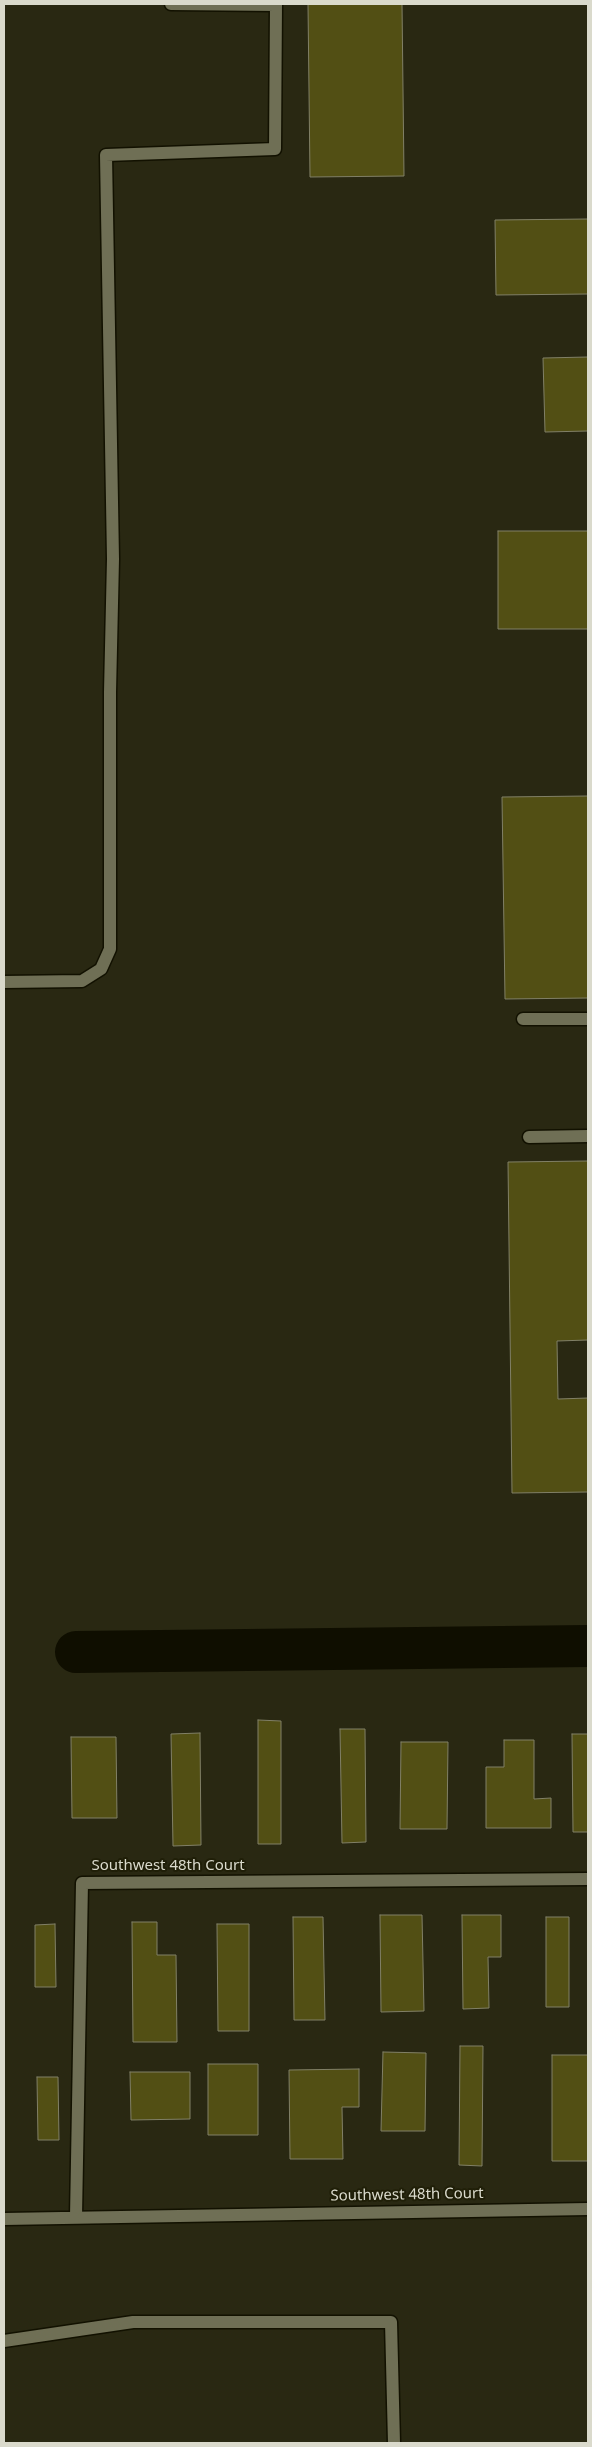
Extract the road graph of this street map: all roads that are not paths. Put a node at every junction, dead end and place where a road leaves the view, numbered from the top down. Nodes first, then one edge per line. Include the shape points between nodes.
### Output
1 (171, 4) edge
2 (276, 4) edge
3 (4, 982) edge
4 (524, 1019) dead end
5 (588, 1019) edge
6 (588, 1136) edge
7 (529, 1137) dead end
8 (588, 1879) edge
9 (588, 2209) edge
10 (76, 2216) junction
11 (4, 2219) edge
12 (4, 2341) edge
13 (394, 2443) edge

1 - 2 street
2 - 3 street via 275,149 106,155 113,559 110,949 102,969 82,981
4 - 5 street
6 - 7 street
8 - 10 street, Southwest 48th Court via 82,1883
9 - 10 street, Southwest 48th Court
10 - 11 street, Southwest 48th Court
12 - 13 street via 133,2322 391,2322

